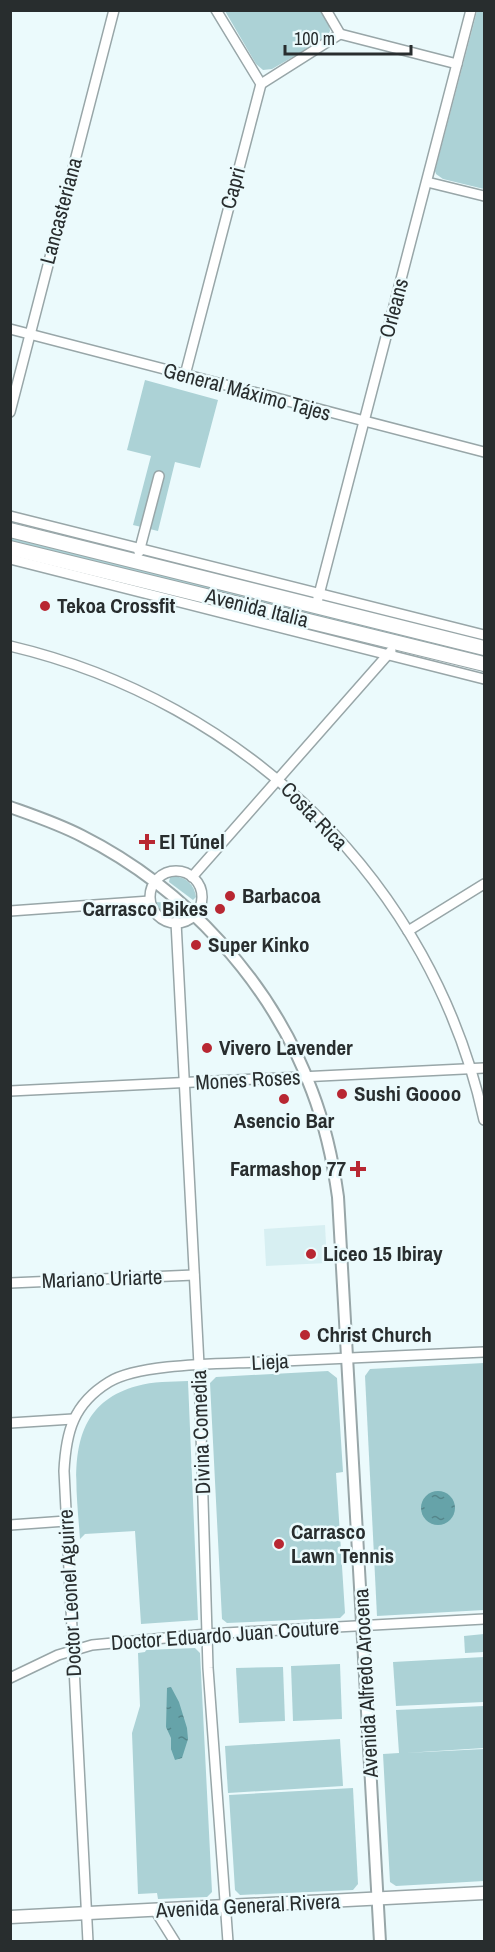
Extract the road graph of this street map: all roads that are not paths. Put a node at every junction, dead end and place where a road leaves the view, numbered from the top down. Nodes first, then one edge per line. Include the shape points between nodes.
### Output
1 (114, 10) edge
2 (216, 10) edge
3 (326, 10) edge
4 (471, 10) edge
5 (340, 34) junction
6 (457, 64) junction
7 (261, 84) junction
8 (427, 182) junction
9 (484, 196) edge
10 (10, 329) edge
11 (30, 335) junction
12 (185, 375) junction
13 (10, 412) edge
14 (364, 422) junction
15 (484, 452) edge
16 (159, 476) dead end
17 (10, 516) edge
18 (10, 530) edge
19 (98, 545) junction
20 (10, 548) edge
21 (138, 555) junction
22 (10, 559) edge
23 (318, 600) junction
24 (483, 641) edge
25 (398, 643) junction
26 (10, 646) edge
27 (388, 655) junction
28 (484, 664) edge
29 (466, 667) junction
30 (484, 678) edge
31 (279, 780) junction
32 (10, 807) edge
33 (192, 877) junction
34 (155, 882) junction
35 (484, 884) edge
36 (150, 901) junction
37 (10, 911) edge
38 (194, 915) junction
39 (176, 922) junction
40 (408, 931) junction
41 (484, 1068) edge
42 (470, 1069) junction
43 (307, 1077) junction
44 (184, 1083) junction
45 (10, 1091) edge
46 (484, 1120) edge
47 (194, 1275) junction
48 (10, 1283) edge
49 (484, 1352) edge
50 (348, 1358) junction
51 (199, 1365) junction
52 (73, 1419) junction
53 (10, 1423) edge
54 (66, 1521) junction
55 (10, 1525) edge
56 (484, 1618) edge
57 (362, 1625) junction
58 (207, 1634) junction
59 (73, 1649) junction
60 (10, 1678) edge
61 (484, 1893) edge
62 (378, 1899) junction
63 (226, 1907) junction
64 (154, 1910) junction
65 (86, 1913) junction
66 (10, 1917) edge
67 (88, 1941) edge
68 (175, 1941) edge
69 (228, 1941) edge
70 (380, 1941) edge

1 - 11 street, Lancasteriana
2 - 7 street
3 - 5 street
4 - 6 street, Orleans
5 - 6 street
5 - 7 street
6 - 8 street, Orleans
7 - 12 street, Capri
8 - 9 street
8 - 14 street, Orleans
10 - 11 street, General Máximo Tajes
11 - 12 street, General Máximo Tajes
11 - 13 street, Lancasteriana
12 - 14 street, General Máximo Tajes
14 - 15 street, General Máximo Tajes
14 - 23 street, Orleans
16 - 21 street
17 - 19 street, Avenida Italia
18 - 19 main road, Avenida Italia
19 - 21 main road, Avenida Italia
20 - 25 main road, Avenida Italia
21 - 23 main road, Avenida Italia
22 - 27 street, Avenida Italia
23 - 24 main road, Avenida Italia
25 - 27 street
25 - 29 main road, Avenida Italia
26 - 31 street, Costa Rica via 77,664 161,700
27 - 29 street, Avenida Italia
27 - 31 street
28 - 29 main road, Avenida Italia
29 - 30 street, Avenida Italia
31 - 33 street
31 - 40 street, Costa Rica via 341,842
32 - 34 street, Avenida Alfredo Arocena via 82,836
33 - 34 street via 172,871
33 - 38 street via 201,899
34 - 36 street
34 - 38 street, Avenida Alfredo Arocena
35 - 40 street
36 - 37 street
36 - 39 street via 160,917
38 - 39 street
38 - 43 street, Avenida Alfredo Arocena via 255,984 286,1033
39 - 44 street, Divina Comedia
40 - 42 street, Costa Rica via 443,998
41 - 42 street, Mones Roses
42 - 43 street, Mones Roses
42 - 46 street, Costa Rica
43 - 44 street, Mones Roses
43 - 50 street, Avenida Alfredo Arocena via 322,1119 335,1177
44 - 45 street, Mones Roses
44 - 47 street, Divina Comedia
47 - 48 street, Mariano Uriarte
47 - 51 street, Divina Comedia
49 - 50 street, Lieja
50 - 51 street, Lieja
50 - 57 street, Avenida Alfredo Arocena
51 - 52 street, Doctor Leonel Aguirre via 142,1371 110,1382
51 - 58 street, Divina Comedia
52 - 53 street
52 - 54 street, Doctor Leonel Aguirre via 63,1471
54 - 55 street
54 - 59 street, Doctor Leonel Aguirre
56 - 57 street, Doctor Eduardo Juan Couture
57 - 58 street, Doctor Eduardo Juan Couture
57 - 62 street, Avenida Alfredo Arocena
58 - 59 street, Doctor Eduardo Juan Couture
58 - 63 street, Divina Comedia
59 - 60 street, Doctor Eduardo Juan Couture
59 - 65 street, Doctor Leonel Aguirre
61 - 62 main road, Avenida General Rivera
62 - 63 main road, Avenida General Rivera
62 - 70 street, Avenida Alfredo Arocena
63 - 64 main road, Avenida General Rivera
63 - 69 street, Divina Comedia
64 - 65 main road, Avenida General Rivera
64 - 68 street
65 - 66 main road, Avenida General Rivera
65 - 67 street, Doctor Leonel Aguirre

